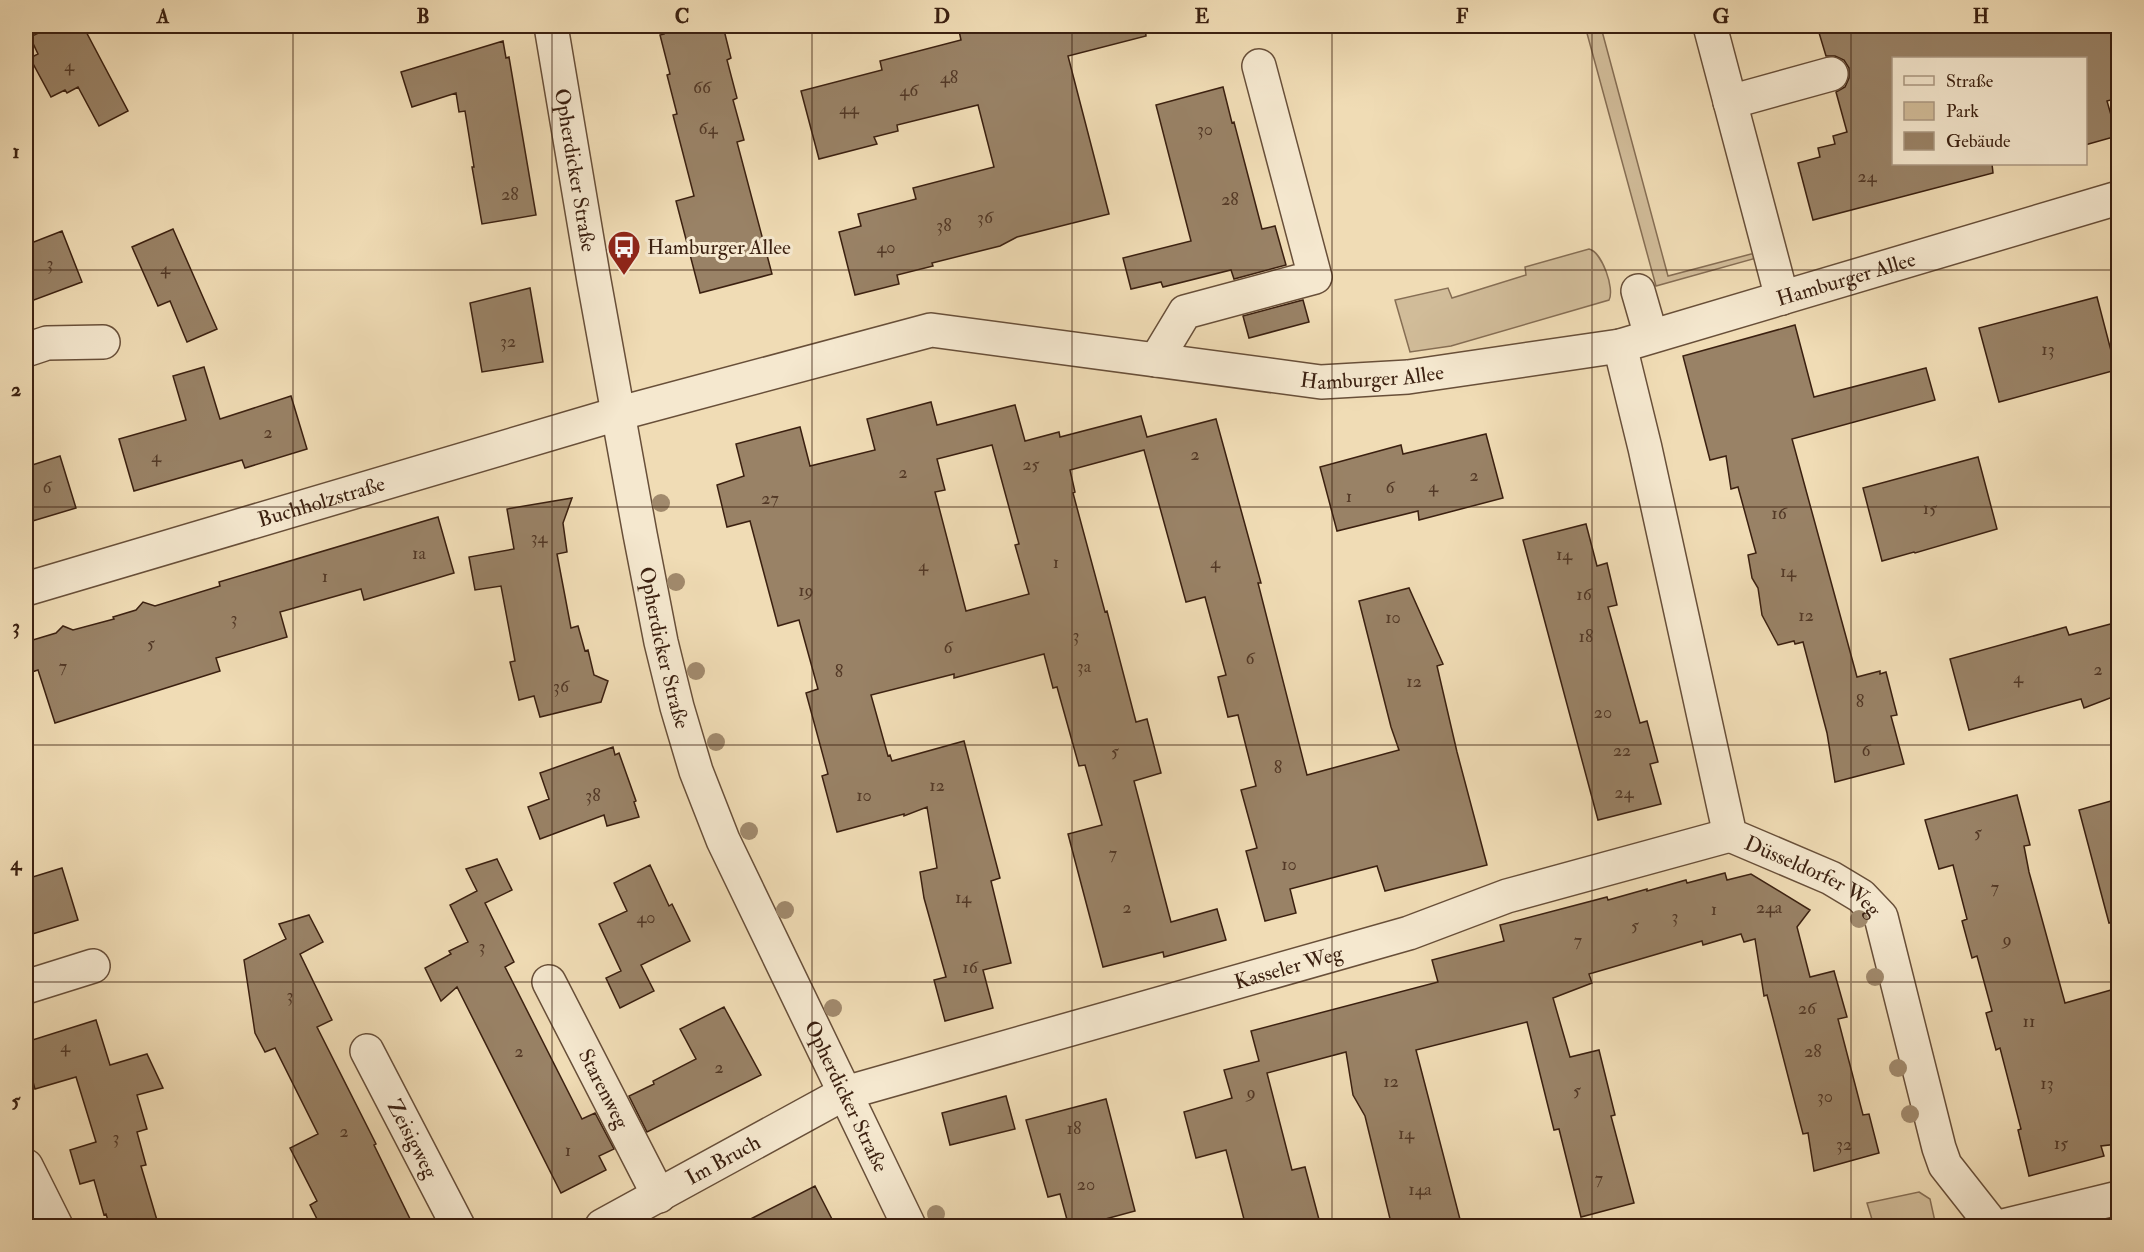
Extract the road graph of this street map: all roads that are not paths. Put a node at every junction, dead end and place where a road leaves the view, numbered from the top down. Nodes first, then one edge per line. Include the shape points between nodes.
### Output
1 (551, 26) edge
2 (1710, 26) edge
3 (1259, 66) dead end
4 (1831, 74) dead end
5 (1730, 102) junction
6 (2118, 198) edge
7 (1638, 291) dead end
8 (1782, 298) junction
9 (1651, 336) junction
10 (103, 342) dead end
11 (1620, 346) junction
12 (26, 350) edge
13 (1156, 360) junction
14 (617, 414) junction
15 (26, 590) edge
16 (1730, 835) junction
17 (93, 966) dead end
18 (549, 982) dead end
19 (26, 987) edge
20 (367, 1052) dead end
21 (845, 1093) junction
22 (26, 1166) edge
23 (659, 1196) junction
24 (2118, 1198) edge
25 (56, 1227) edge
26 (458, 1227) edge
27 (602, 1227) edge
28 (909, 1227) edge
29 (1993, 1227) edge
30 (2003, 1227) edge

1 - 14 street, Opherdicker Straße
2 - 5 street
3 - 13 street via 1316,277 1185,312
4 - 5 street
5 - 8 street
6 - 8 street, Hamburger Allee
7 - 9 street
8 - 9 street, Hamburger Allee
9 - 11 street, Hamburger Allee
10 - 12 street via 47,343
11 - 13 street, Hamburger Allee via 1408,377 1322,382
11 - 16 street, Düsseldorfer Weg
13 - 14 street, Hamburger Allee via 931,330
14 - 15 street, Buchholzstraße
14 - 21 street, Opherdicker Straße via 661,642 696,771 723,840
16 - 21 street, Kasseler Weg via 1507,896 1409,933
16 - 29 street, Düsseldorfer Weg via 1831,878 1861,896 1881,916 1945,1165
17 - 19 street
18 - 23 street, Starenweg
20 - 26 street, Zeisigweg
21 - 23 street, Im Bruch
21 - 28 street, Opherdicker Straße
22 - 25 street
23 - 27 street, Im Bruch
24 - 30 street

